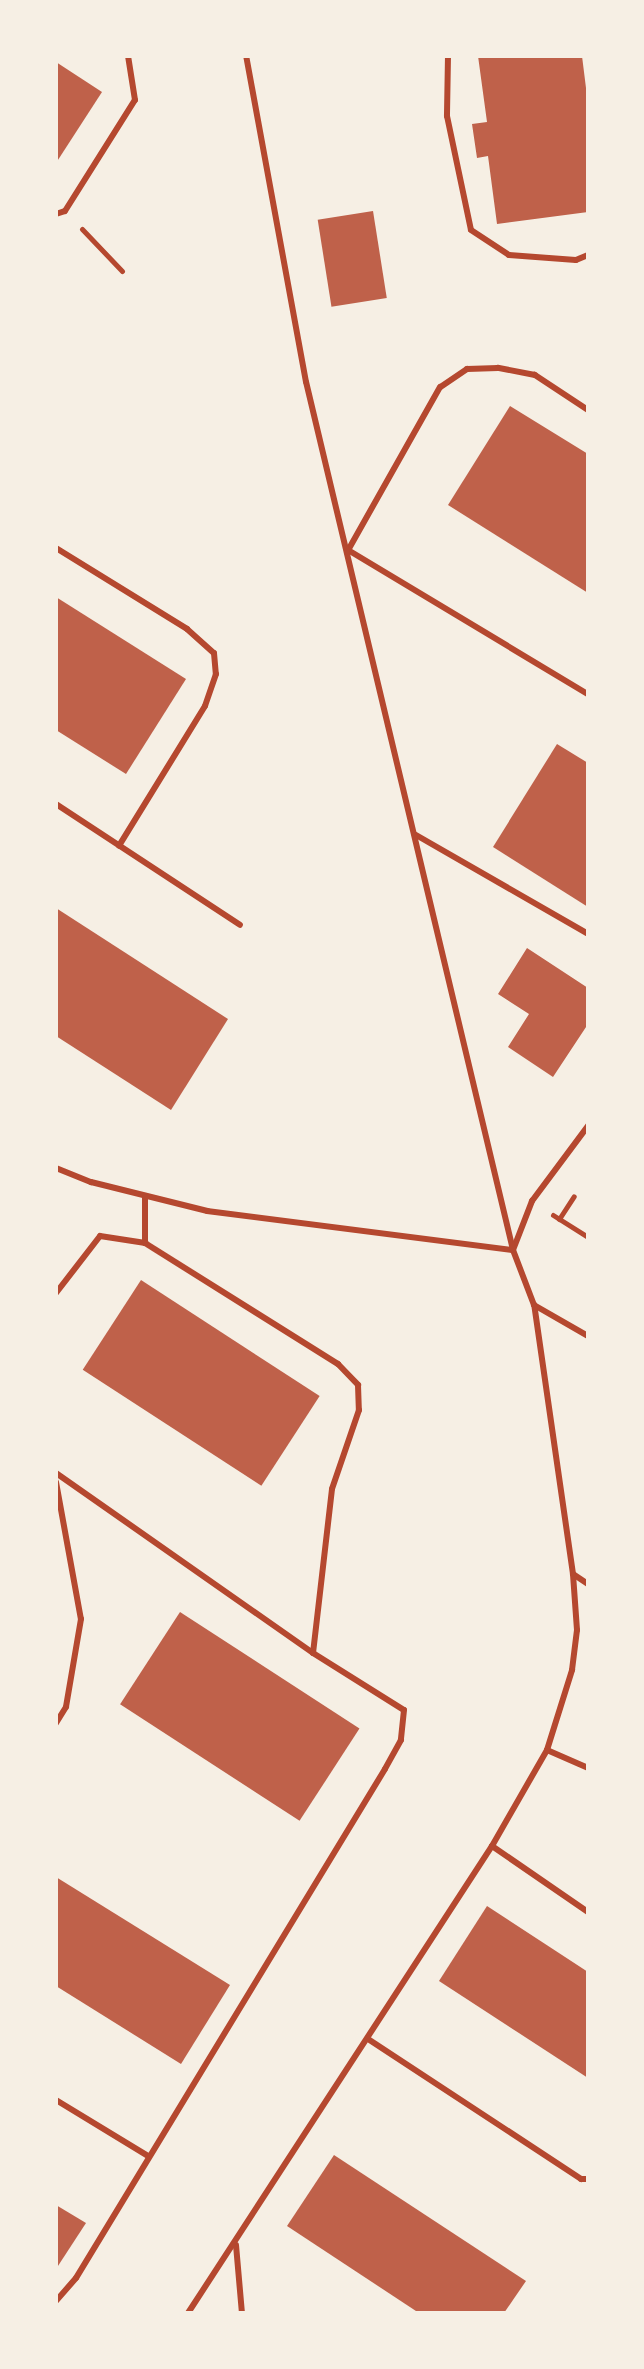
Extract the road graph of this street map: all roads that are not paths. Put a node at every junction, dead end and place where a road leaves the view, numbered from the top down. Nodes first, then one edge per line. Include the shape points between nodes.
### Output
1 (128, 56) edge
2 (246, 56) edge
3 (448, 56) edge
4 (56, 214) edge
5 (588, 255) edge
6 (588, 410) edge
7 (56, 548) edge
8 (348, 550) junction
9 (588, 694) edge
10 (56, 804) edge
11 (416, 835) junction
12 (119, 846) junction
13 (240, 925) dead end
14 (588, 934) edge
15 (588, 1126) edge
16 (56, 1168) edge
17 (145, 1197) junction
18 (145, 1243) junction
19 (513, 1250) junction
20 (56, 1293) edge
21 (534, 1305) junction
22 (588, 1336) edge
23 (56, 1473) edge
24 (56, 1482) edge
25 (573, 1574) junction
26 (588, 1584) edge
27 (313, 1653) junction
28 (56, 1723) edge
29 (547, 1750) junction
30 (588, 1768) edge
31 (492, 1846) junction
32 (588, 1912) edge
33 (368, 2039) junction
34 (56, 2100) edge
35 (148, 2156) junction
36 (588, 2179) edge
37 (236, 2244) junction
38 (56, 2301) edge
39 (188, 2313) edge
40 (242, 2313) edge

1 - 4 lane via 135,100 65,211
2 - 8 lane via 306,382
3 - 5 lane via 448,128 471,230 509,255 576,260
6 - 8 lane via 535,375 467,369 440,387
7 - 12 lane via 187,629 214,653 216,674 205,706
8 - 9 lane
8 - 11 lane
10 - 12 lane
11 - 14 lane
11 - 19 lane
12 - 13 lane
15 - 19 lane via 532,1201
16 - 17 lane
17 - 18 lane
17 - 19 lane via 207,1211
18 - 20 lane via 100,1236
18 - 27 lane via 338,1364 358,1385 359,1410 332,1489
19 - 21 lane
21 - 22 lane
21 - 25 lane
23 - 27 lane
24 - 28 lane via 81,1619 66,1707
25 - 26 lane
25 - 29 lane via 577,1630 572,1670
27 - 35 lane via 404,1710 401,1740
29 - 30 lane
29 - 31 lane
31 - 32 lane
31 - 33 lane
33 - 36 lane
33 - 37 lane
34 - 35 lane
35 - 38 lane via 76,2278
37 - 39 lane
37 - 40 lane

